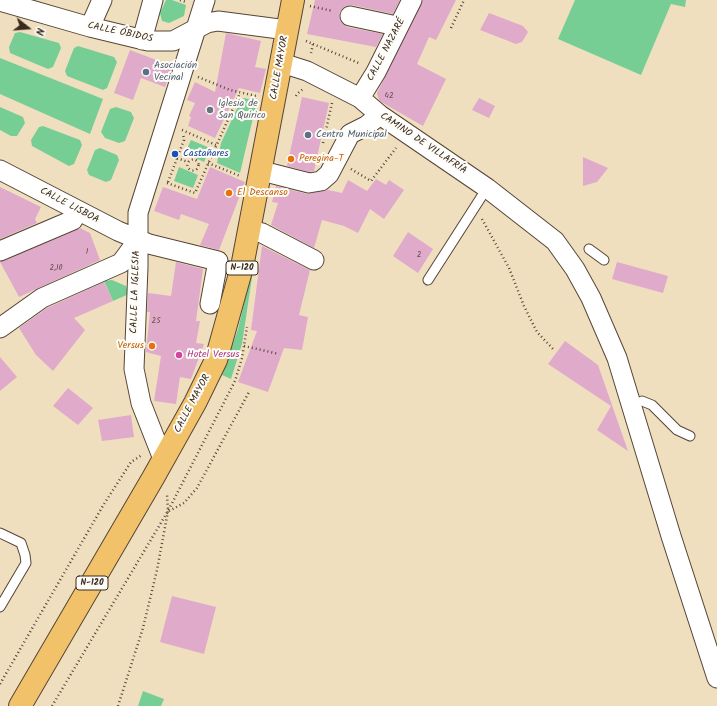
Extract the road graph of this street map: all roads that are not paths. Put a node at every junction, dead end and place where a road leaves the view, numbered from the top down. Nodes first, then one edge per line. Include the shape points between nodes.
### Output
1 (102, 0) edge
2 (153, 0) edge
3 (205, 0) edge
4 (412, 0) edge
5 (0, 1) edge
6 (300, 3) edge
7 (33, 5) edge
8 (350, 16) road end
9 (392, 25) dead end
10 (90, 27) junction
11 (195, 29) junction
12 (287, 30) junction
13 (142, 40) junction
14 (282, 63) junction
15 (360, 98) junction
16 (380, 115) junction
17 (0, 170) edge
18 (262, 171) junction
19 (486, 188) junction
20 (73, 220) dead end
21 (250, 230) junction
22 (138, 240) junction
23 (589, 249) dead end
24 (0, 251) edge
25 (314, 260) dead end
26 (604, 260) dead end
27 (428, 280) dead end
28 (210, 304) dead end
29 (0, 328) edge
30 (642, 401) dead end
31 (690, 436) dead end
32 (163, 459) junction
33 (0, 533) edge
34 (0, 607) edge
35 (717, 678) edge
36 (20, 706) edge

1 - 10 street
2 - 13 street
3 - 11 street, CALLE LA IGLESIA
4 - 15 street, CALLE NAZARÉ
5 - 7 street, CALLE ÓBIDOS
6 - 12 highway, CALLE MAYOR / N-120
7 - 10 street, CALLE ÓBIDOS
8 - 9 street
10 - 13 street, CALLE ÓBIDOS
11 - 12 street, CALLE ÓBIDOS via 218,21
11 - 13 street, CALLE ÓBIDOS via 173,41
11 - 22 street, CALLE LA IGLESIA via 140,207
12 - 14 highway, CALLE MAYOR / N-120
14 - 15 street, CAMINO DE VILLAFRÍA via 307,71
14 - 18 highway, CALLE MAYOR / N-120
15 - 16 street, CAMINO DE VILLAFRÍA
16 - 18 street via 350,134 329,174 321,181 309,183
16 - 19 street, CAMINO DE VILLAFRÍA
17 - 22 street, CALLE LISBOA
18 - 21 highway, CALLE MAYOR / N-120
19 - 27 lane
19 - 35 street, CAMINO DE VILLAFRÍA via 555,241 591,298 617,358
20 - 24 street
21 - 25 street via 262,233
21 - 32 highway, CALLE MAYOR / N-120 via 236,293 216,360 196,403
22 - 28 street, CALLE LA IGLESIA via 218,262
22 - 29 street via 121,263 42,298
22 - 32 street, CALLE LA IGLESIA via 134,349 136,384 145,417 156,437
23 - 26 lane
30 - 31 lane via 652,405 677,430
32 - 36 highway, N-120
33 - 34 lane via 21,543 26,554 26,564

